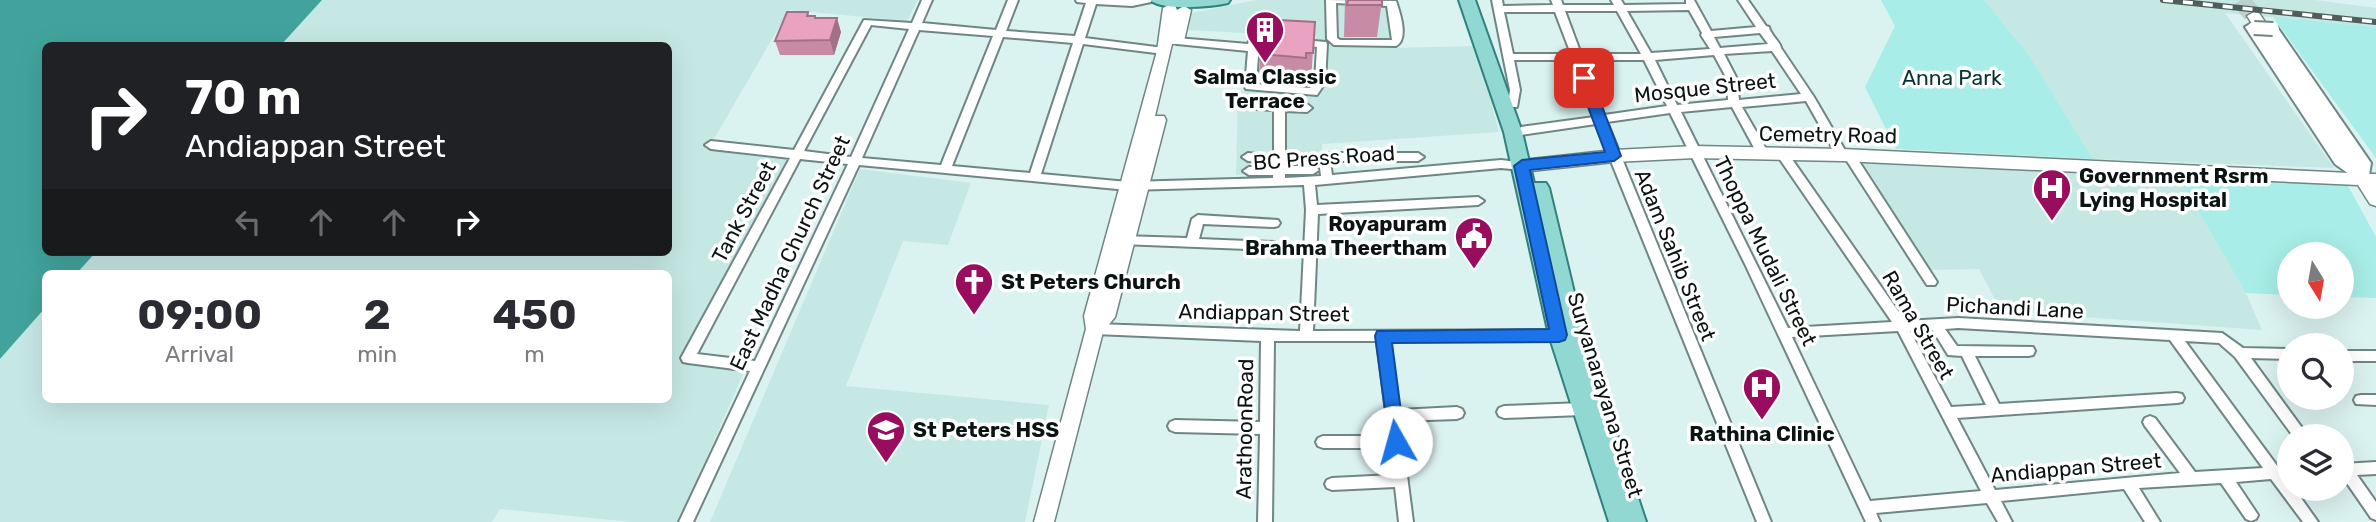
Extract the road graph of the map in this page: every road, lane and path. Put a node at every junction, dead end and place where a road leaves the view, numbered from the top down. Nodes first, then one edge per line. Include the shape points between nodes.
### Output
1 (927, 0) edge
2 (1013, 0) edge
3 (1149, 0) edge
4 (1332, 0) edge
5 (1467, 0) edge
6 (1743, 0) edge
7 (1086, 1) edge
8 (1215, 2) edge
9 (1493, 3) edge
10 (1557, 4) edge
11 (1618, 4) edge
12 (1691, 4) edge
13 (1171, 6) edge
14 (2254, 22) joint
15 (915, 26) junction
16 (1765, 29) junction
17 (1000, 34) junction
18 (1706, 34) junction
19 (1079, 40) junction
20 (1173, 43) junction
21 (1254, 46) junction
22 (1777, 47) junction
23 (1717, 52) junction
24 (1508, 57) junction
25 (1648, 57) junction
26 (1576, 58) junction
27 (1809, 97) junction
28 (1734, 102) junction
29 (1513, 104) junction
30 (1261, 106) dead end
31 (1280, 107) junction
32 (1307, 108) dead end
33 (1673, 109) junction
34 (1600, 119) junction
35 (1521, 131) junction
36 (711, 145) dead end
37 (1695, 152) junction
38 (1763, 154) junction
39 (797, 155) junction
40 (1783, 155) junction
41 (1845, 155) junction
42 (1614, 156) junction
43 (1418, 157) dead end
44 (1248, 158) dead end
45 (855, 162) junction
46 (1528, 165) junction
47 (945, 169) junction
48 (1312, 170) junction
49 (1249, 171) dead end
50 (1279, 171) junction
51 (1034, 177) junction
52 (1327, 179) junction
53 (2370, 179) edge
54 (1135, 184) junction
55 (2376, 200) edge
56 (1478, 201) dead end
57 (1312, 210) junction
58 (1275, 223) dead end
59 (1120, 240) junction
60 (1192, 243) junction
61 (1274, 246) dead end
62 (1931, 282) dead end
63 (1935, 324) junction
64 (1901, 325) junction
65 (1095, 329) junction
66 (1783, 333) junction
67 (1567, 335) junction
68 (1268, 336) junction
69 (1306, 336) junction
70 (1383, 336) junction
71 (2175, 337) junction
72 (1965, 350) junction
73 (2028, 351) dead end
74 (2239, 353) junction
75 (2277, 354) edge
76 (2354, 355) edge
77 (2376, 356) edge
78 (758, 367) junction
79 (2177, 398) dead end
80 (2361, 400) dead end
81 (2376, 400) edge
82 (1582, 409) junction
83 (1995, 409) junction
84 (1458, 412) dead end
85 (1504, 412) dead end
86 (1946, 412) junction
87 (1393, 416) junction
88 (2150, 422) dead end
89 (2292, 424) edge
90 (1175, 426) dead end
91 (1264, 428) junction
92 (1323, 442) dead end
93 (1396, 442) junction
94 (2376, 468) edge
95 (2354, 469) edge
96 (2273, 473) junction
97 (2277, 473) edge
98 (2225, 477) junction
99 (2191, 478) junction
100 (1401, 481) junction
101 (2128, 483) junction
102 (1332, 484) dead end
103 (2354, 484) edge
104 (1991, 497) junction
105 (2251, 514) dead end
106 (2376, 514) edge
107 (1870, 515) edge
108 (686, 522) edge
109 (1044, 522) edge
110 (1265, 522) edge
111 (1406, 522) edge
112 (1620, 522) edge
113 (1635, 522) edge
114 (1764, 522) edge
115 (2005, 522) edge
116 (2153, 522) edge
117 (2311, 522) edge

1 - 15 street, East Madha Church Street
2 - 17 street
3 - 7 street
3 - 13 main road
4 - 4 street via 1332,39 1338,43 1396,43 1392,3
5 - 46 main road, Suryanarayana Street
6 - 16 street
7 - 19 street
8 - 13 main road
8 - 13 main road
9 - 10 street
9 - 24 street
9 - 29 main road, Suryanarayana Street
10 - 11 street
10 - 26 street, Adam Sahib Street
11 - 12 street
11 - 25 street, Thoppa Mudali Street
12 - 18 street
13 - 20 main road
14 - 53 main road
14 - 53 street, bridge via 2273,29 2365,163
15 - 17 street
15 - 39 street, Tank Street via 868,22
15 - 45 street, East Madha Church Street
16 - 18 street
16 - 22 street
17 - 19 street
17 - 47 street
18 - 23 street
19 - 20 street
19 - 51 street
20 - 21 street
20 - 54 main road
21 - 21 street via 1250,87 1312,92 1320,83 1322,44 1254,38
22 - 23 street
22 - 27 street
23 - 25 street
23 - 28 street via 1732,79
24 - 26 street
24 - 29 street
25 - 26 street
25 - 33 street, Thoppa Mudali Street
26 - 34 street, Adam Sahib Street
27 - 28 street, Mosque Street
27 - 41 street
28 - 33 street, Mosque Street
28 - 38 street
29 - 35 main road, Suryanarayana Street
30 - 31 street
31 - 32 street
31 - 50 street
33 - 34 street, Mosque Street
33 - 37 street, Thoppa Mudali Street
34 - 35 street, Mosque Street
34 - 42 street, Adam Sahib Street
35 - 46 main road, Suryanarayana Street
36 - 39 street, BC Press Road
37 - 38 main road, Cemetry Road
37 - 42 main road, Cemetry Road
37 - 66 street, Thoppa Mudali Street
38 - 40 main road, Cemetry Road
39 - 45 street, BC Press Road
39 - 78 street, Tank Street via 688,358
40 - 41 main road, Cemetry Road
40 - 64 street, Rama Street
41 - 53 main road, Cemetry Road
41 - 62 street
42 - 46 main road, Cemetry Road
42 - 114 street, Adam Sahib Street
43 - 52 street via 1324,157
44 - 50 street
45 - 47 street, BC Press Road
45 - 78 street, East Madha Church Street
46 - 52 street, BC Press Road
46 - 67 main road, Suryanarayana Street
47 - 51 street, BC Press Road
48 - 50 street, BC Press Road
48 - 50 street
48 - 52 street, BC Press Road
48 - 57 street
49 - 50 street
50 - 54 street, BC Press Road
51 - 54 street, BC Press Road
53 - 55 main road
54 - 59 main road
56 - 57 street
57 - 69 street
58 - 60 street via 1198,219
59 - 60 street
59 - 65 main road via 1105,296 1107,317
60 - 61 street
63 - 64 street, Pichandi Lane
63 - 71 street, Pichandi Lane
63 - 72 street via 1953,351
64 - 66 street, Pichandi Lane
64 - 86 street, Rama Street
65 - 68 street, Andiappan Street
65 - 109 main road
66 - 107 street, Thoppa Mudali Street
67 - 70 street, Andiappan Street
67 - 82 main road, Suryanarayana Street
67 - 113 main road, Suryanarayana Street
68 - 69 street, Andiappan Street
68 - 91 street, ArathoonRoad
69 - 70 street, Andiappan Street
70 - 87 street
71 - 74 street, Pichandi Lane via 2222,338
71 - 96 street
72 - 73 street
72 - 83 street
74 - 75 street
74 - 89 street
76 - 77 street
78 - 108 street, East Madha Church Street
79 - 83 street
80 - 81 street
82 - 85 street
82 - 112 main road, Suryanarayana Street
83 - 86 street
84 - 87 street
86 - 104 street, Rama Street
87 - 93 street
88 - 99 street
90 - 91 street
91 - 110 street, ArathoonRoad
92 - 93 street
93 - 100 street
94 - 95 street
96 - 97 street, Andiappan Street
96 - 98 street, Andiappan Street
96 - 117 street
98 - 99 street, Andiappan Street
98 - 105 street
99 - 101 street, Andiappan Street
100 - 102 street
100 - 111 street
101 - 104 street, Andiappan Street
101 - 116 street
103 - 106 street
104 - 107 street, Andiappan Street
104 - 115 street, Rama Street

